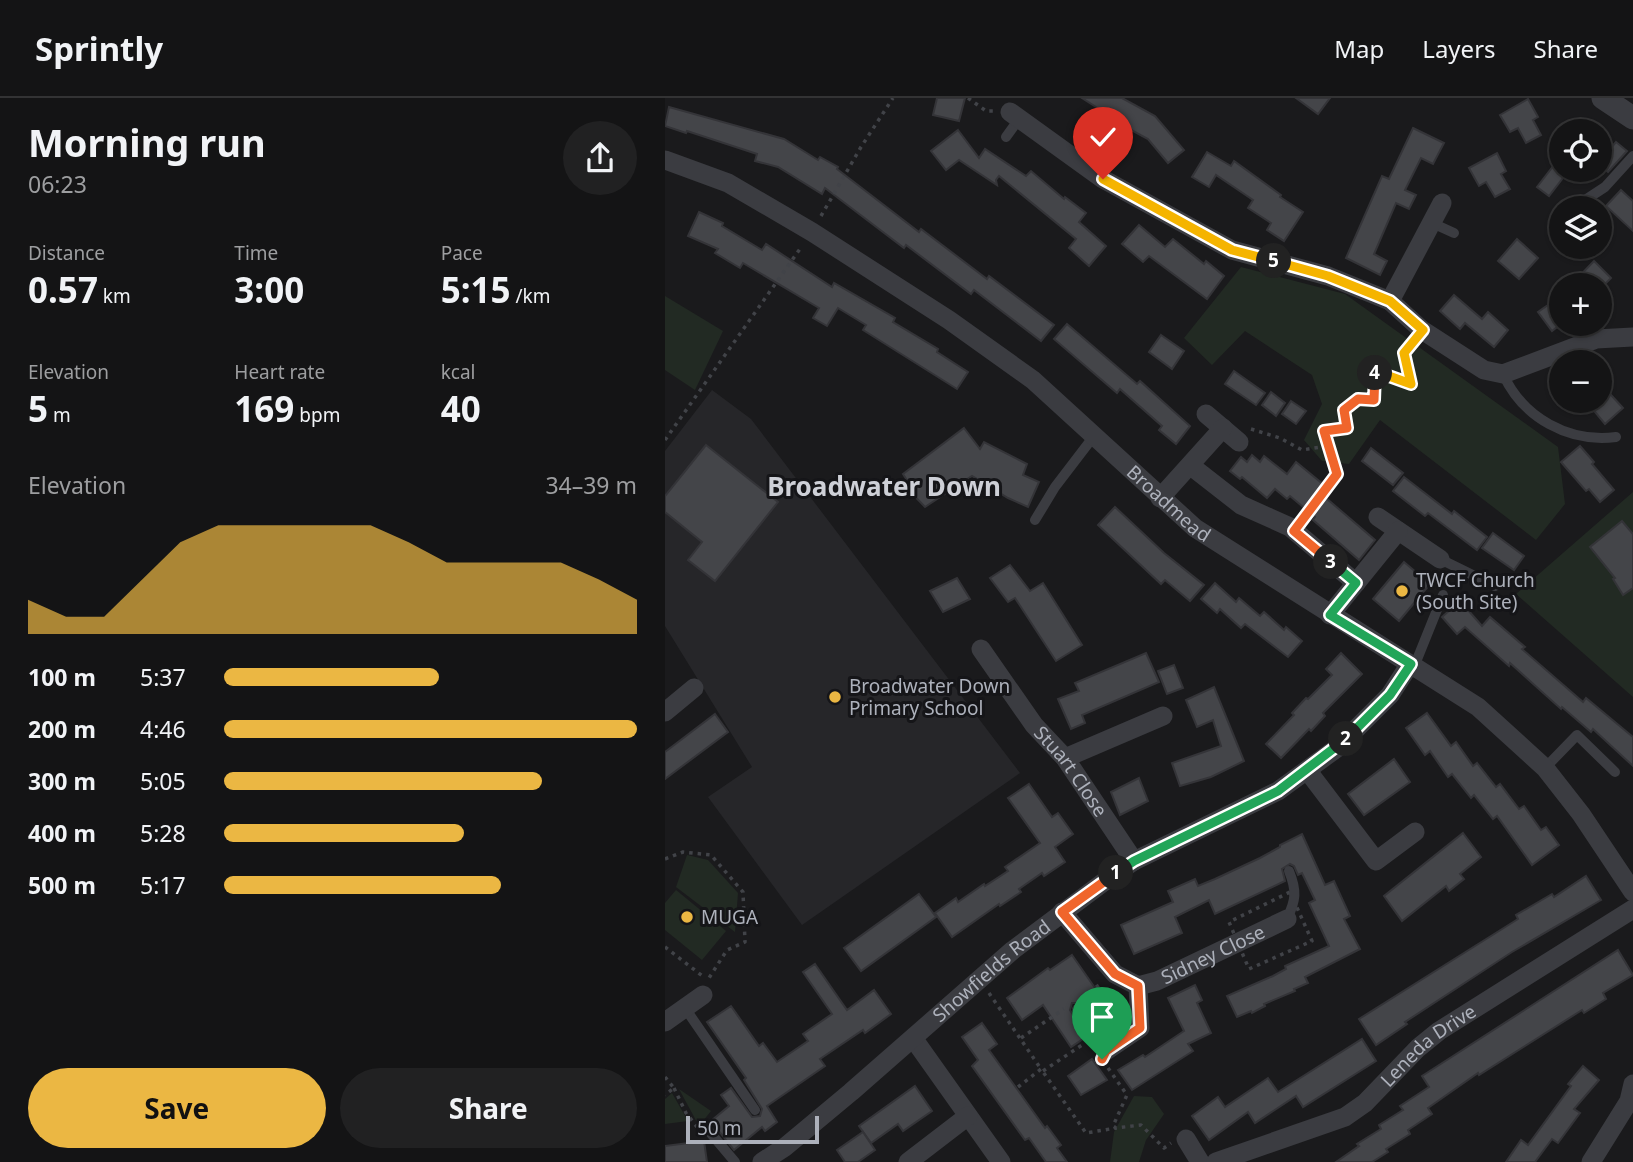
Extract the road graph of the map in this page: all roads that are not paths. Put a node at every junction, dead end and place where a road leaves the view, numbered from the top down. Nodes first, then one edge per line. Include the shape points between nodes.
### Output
1 (1604, 98) edge
2 (1015, 116) joint
3 (1632, 117) edge
4 (1006, 137) dead end
5 (1633, 156) edge
6 (665, 160) edge
7 (1591, 196) edge
8 (1442, 203) dead end
9 (1432, 223) junction
10 (1454, 233) dead end
11 (1390, 301) junction
12 (1633, 337) edge
13 (1503, 374) junction
14 (1206, 414) dead end
15 (1223, 428) junction
16 (1094, 436) junction
17 (1616, 437) dead end
18 (1239, 442) dead end
19 (1191, 466) junction
20 (1160, 498) junction
21 (1378, 517) dead end
22 (1035, 520) dead end
23 (1398, 531) junction
24 (1440, 559) joint
25 (1356, 583) junction
26 (1495, 586) dead end
27 (1443, 595) dead end
28 (1330, 615) junction
29 (981, 649) dead end
30 (1412, 665) junction
31 (694, 688) dead end
32 (667, 705) edge
33 (1163, 716) dead end
34 (1065, 758) junction
35 (1545, 768) junction
36 (1307, 770) junction
37 (1615, 772) dead end
38 (1415, 832) dead end
39 (1134, 861) junction
40 (1289, 872) dead end
41 (1633, 892) edge
42 (1633, 909) edge
43 (1062, 912) junction
44 (1287, 919) joint
45 (1138, 986) junction
46 (705, 987) road end
47 (685, 1008) junction
48 (1077, 1009) dead end
49 (665, 1022) edge
50 (913, 1038) junction
51 (1101, 1043) joint
52 (1633, 1084) edge
53 (755, 1110) dead end
54 (968, 1115) junction
55 (708, 1130) road end
56 (1186, 1139) road end
57 (736, 1162) edge
58 (762, 1162) edge
59 (908, 1162) edge
60 (1001, 1162) edge
61 (1200, 1162) edge
62 (1216, 1162) edge
63 (1591, 1162) edge

1 - 3 street
2 - 4 lane
2 - 11 street via 1103,179 1232,250 1328,276
5 - 7 lane
6 - 16 street, Broadmead via 728,183 812,232 1005,358
8 - 9 street
9 - 10 lane
9 - 11 street
11 - 13 street via 1423,330 1483,370
12 - 13 street via 1596,339
13 - 17 lane via 1519,399 1558,431 1597,440
14 - 15 street
15 - 18 street
15 - 19 street
16 - 20 street, Broadmead
16 - 22 lane
19 - 20 street
19 - 25 street via 1241,505 1294,531
20 - 28 street, Broadmead via 1195,528
21 - 23 street
23 - 24 street
23 - 25 street
24 - 26 lane
25 - 28 street
27 - 30 lane
28 - 30 street, Broadmead
29 - 34 street, Stuart Close via 1034,725
30 - 35 street, Broadmead via 1478,707
30 - 36 street, Showfields Road via 1390,695 1337,748
31 - 32 street
33 - 34 street
34 - 39 street, Stuart Close
35 - 37 lane via 1577,735
35 - 41 street, Broadmead
36 - 38 street via 1376,861
36 - 39 street, Showfields Road via 1278,791
39 - 43 street, Showfields Road
40 - 44 lane via 1296,900
42 - 62 street, Leneda Drive via 1439,1031 1345,1117
43 - 45 street, Sidney Close via 1115,974
43 - 50 street, Showfields Road
44 - 45 street, Sidney Close
45 - 51 street, Sidney Close via 1140,1028
46 - 47 street
47 - 49 street
47 - 53 lane
48 - 51 lane
50 - 54 street
50 - 58 street, Showfields Road
52 - 63 street via 1629,1101
54 - 59 street
54 - 60 street
55 - 57 lane
56 - 61 street

